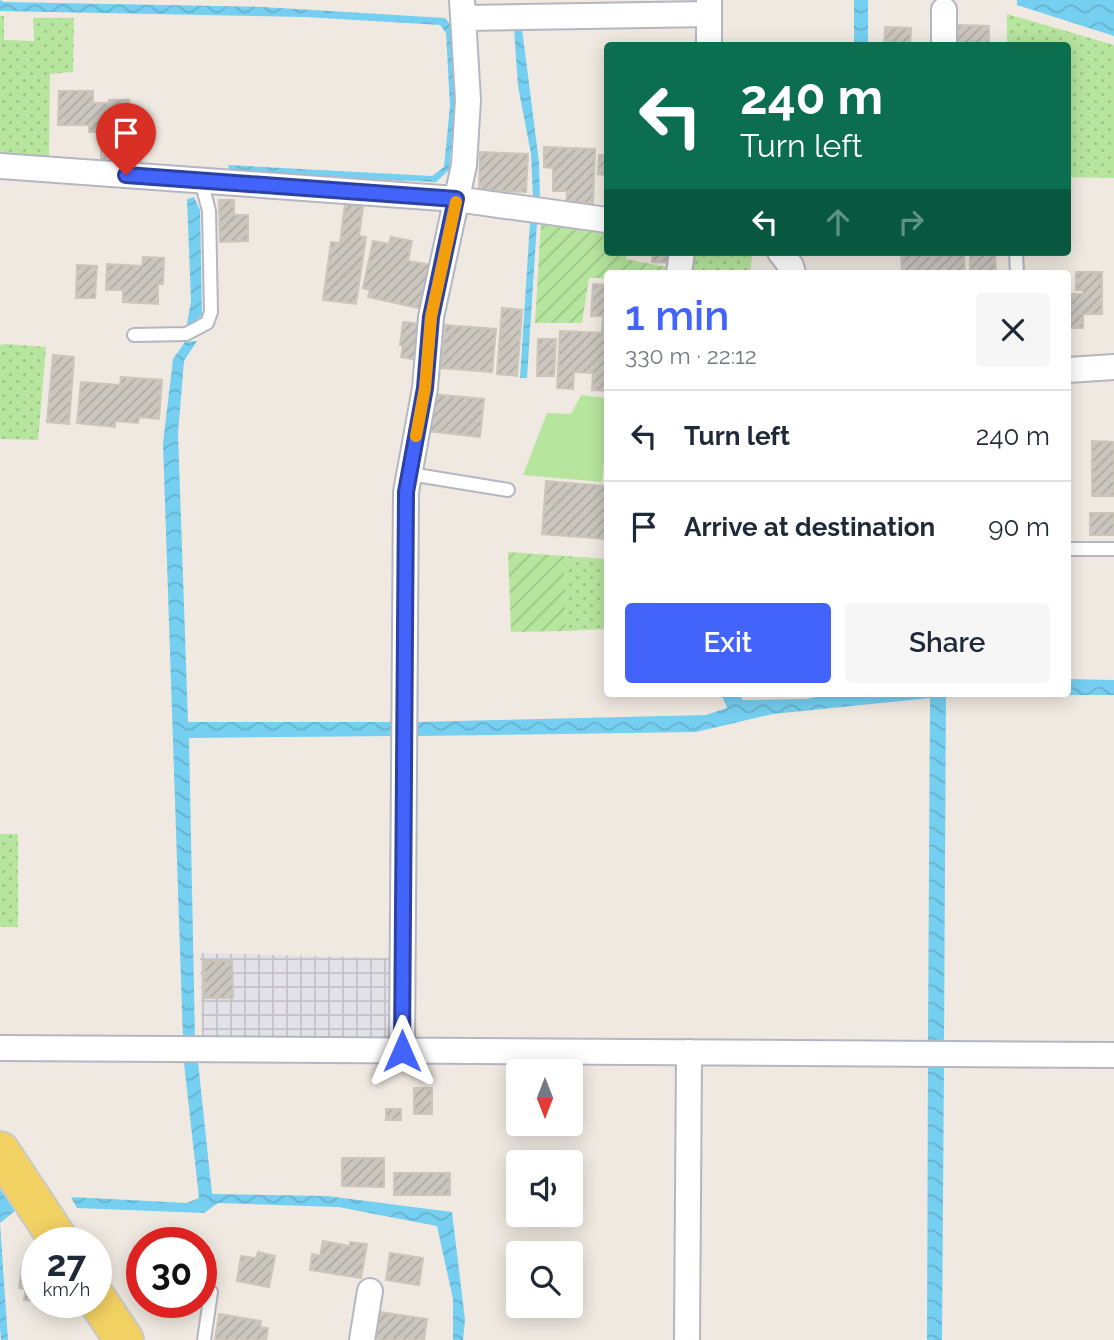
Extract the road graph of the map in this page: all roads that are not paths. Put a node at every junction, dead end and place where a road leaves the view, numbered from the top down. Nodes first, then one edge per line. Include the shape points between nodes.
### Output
1 (709, 7) edge
2 (464, 9) edge
3 (944, 10) dead end
4 (709, 42) edge
5 (944, 42) edge
6 (0, 166) edge
7 (201, 180) junction
8 (456, 199) junction
9 (604, 220) edge
10 (134, 335) dead end
11 (1114, 368) edge
12 (1071, 370) edge
13 (410, 474) junction
14 (508, 490) dead end
15 (1071, 549) edge
16 (1114, 549) edge
17 (0, 1048) edge
18 (402, 1051) junction
19 (689, 1052) junction
20 (1114, 1055) edge
21 (1, 1154) edge
22 (50, 1227) edge
23 (370, 1291) dead end
24 (107, 1318) edge
25 (207, 1318) edge
26 (118, 1338) edge
27 (204, 1340) edge
28 (362, 1340) edge
29 (687, 1340) edge

1 - 2 street
1 - 4 street
2 - 8 street via 468,100 464,165
3 - 5 street
6 - 7 street
7 - 8 street
7 - 10 lane via 209,211 211,312 207,323 186,334
8 - 9 street
8 - 13 street via 431,317
11 - 12 street
13 - 14 lane
13 - 18 street via 406,492
15 - 16 lane
17 - 18 street
18 - 19 street
19 - 20 street
19 - 29 street
21 - 22 main road
23 - 28 street
24 - 26 main road
25 - 27 lane

